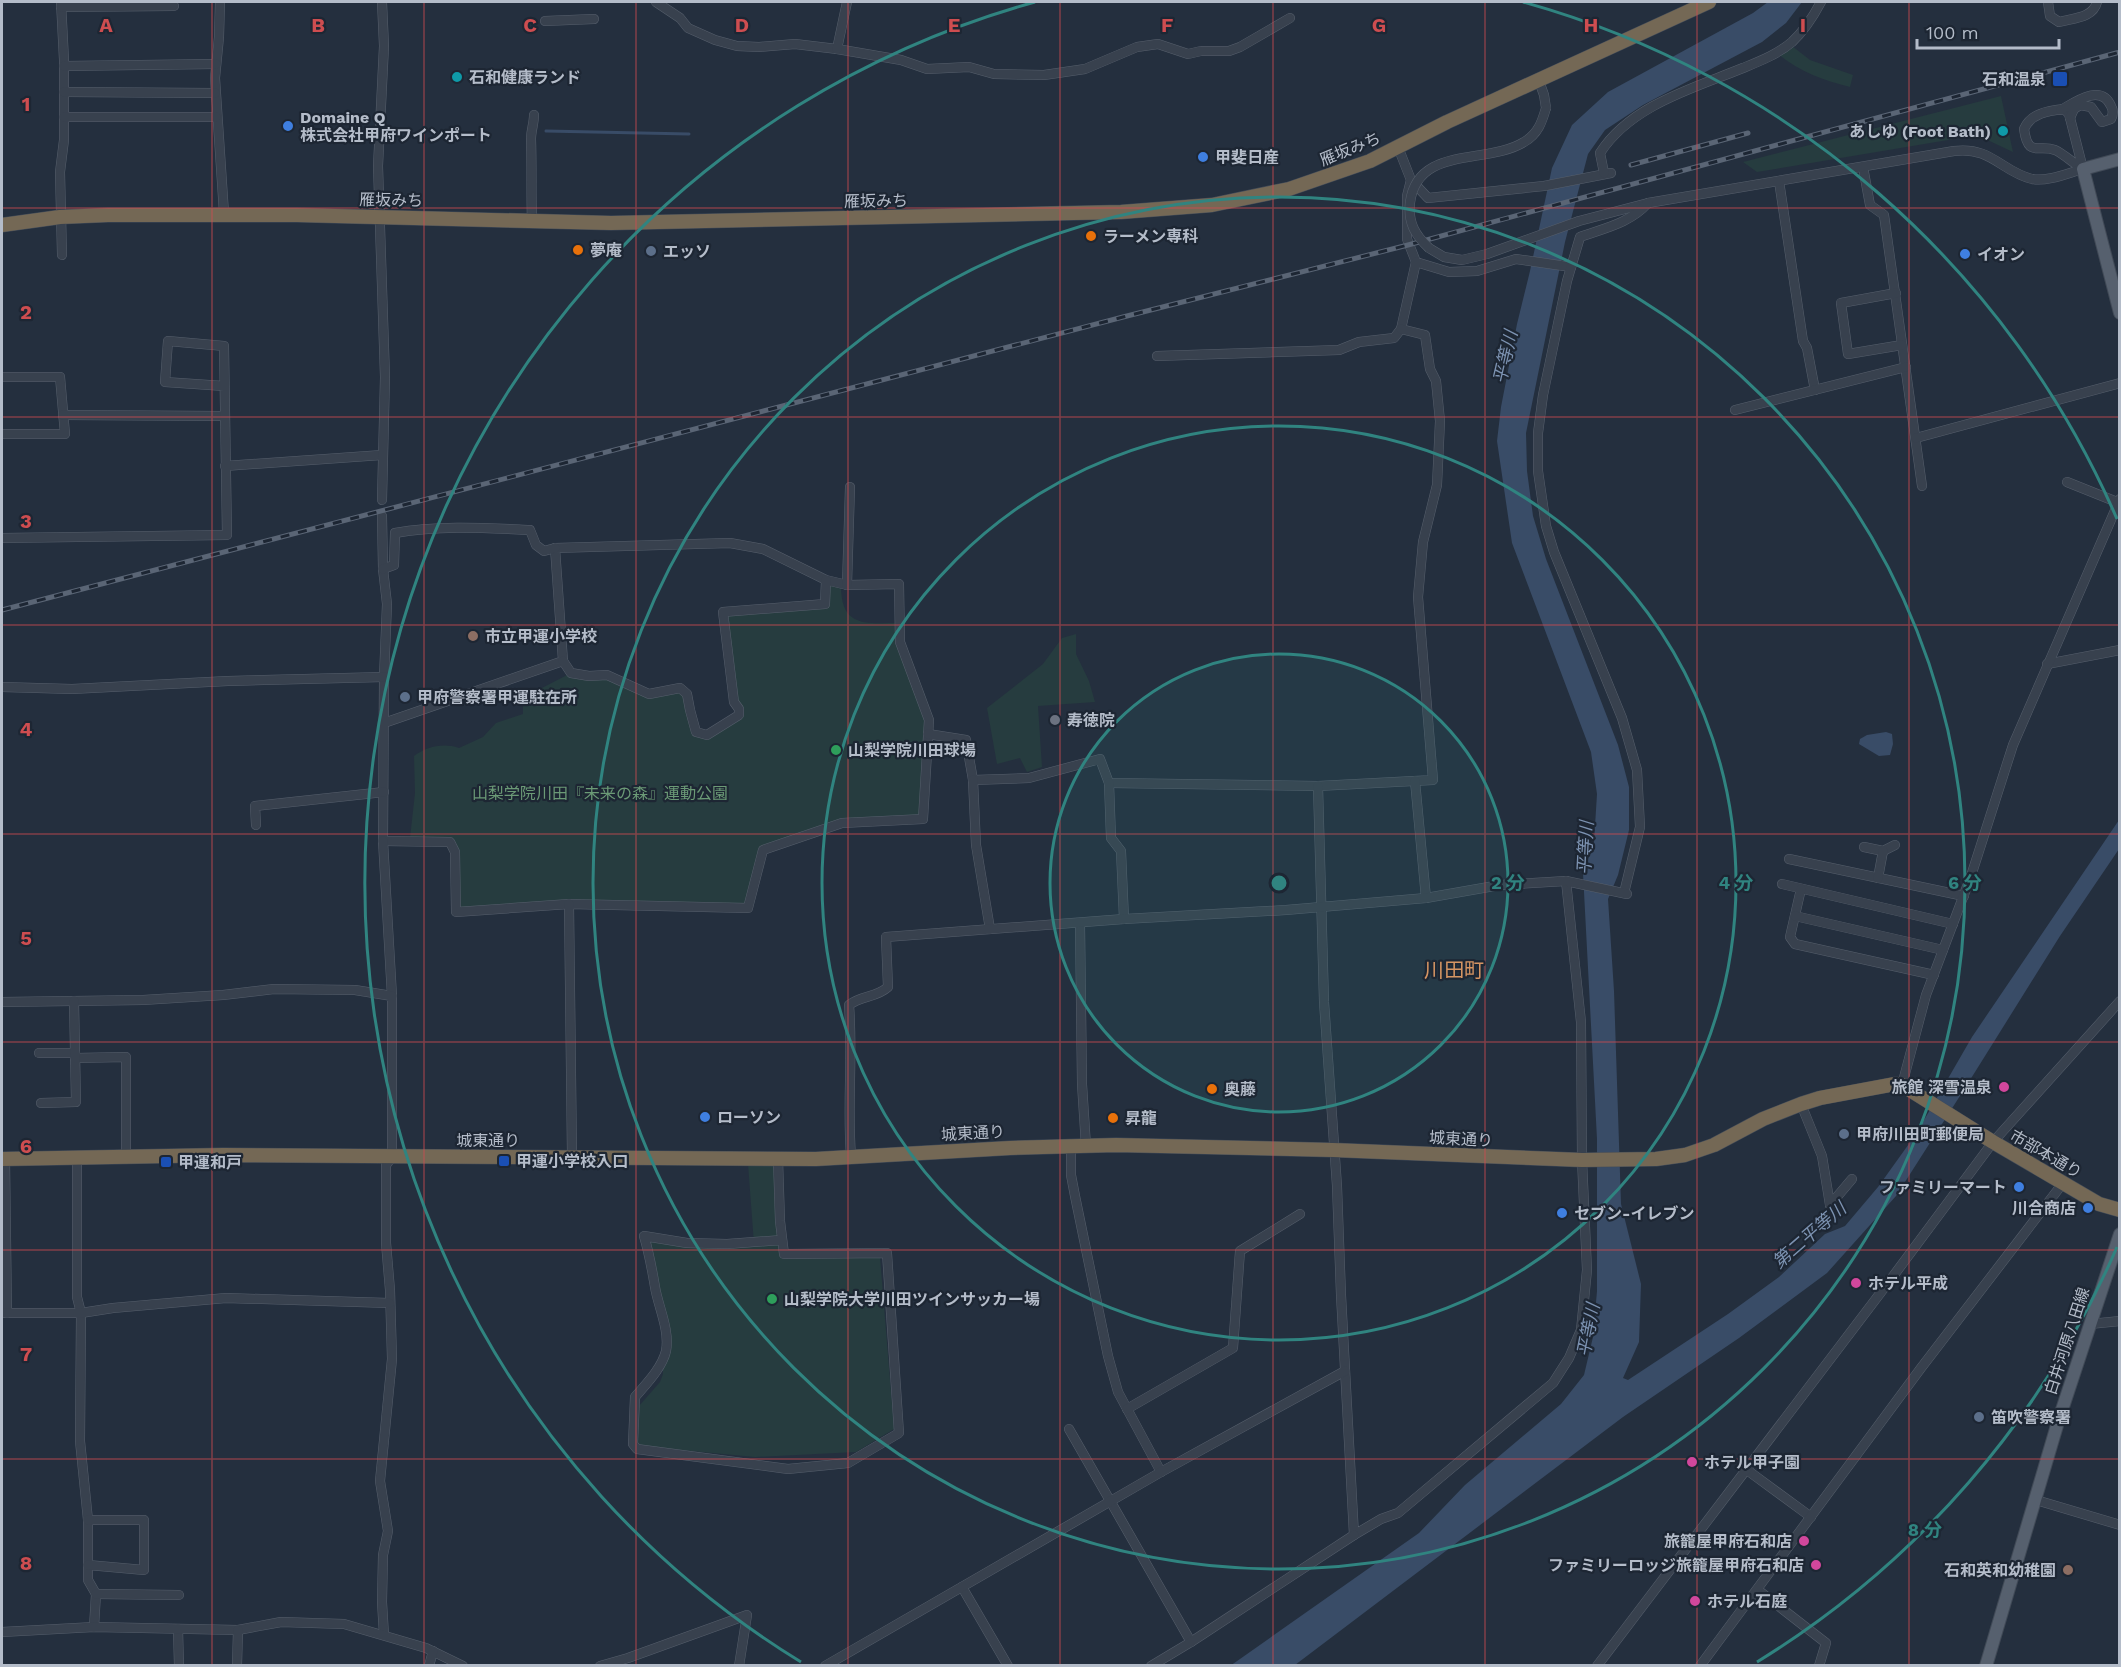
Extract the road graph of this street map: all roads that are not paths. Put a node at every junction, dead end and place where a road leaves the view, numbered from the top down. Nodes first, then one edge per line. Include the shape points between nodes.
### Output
1 (219, 2) edge
2 (382, 2) edge
3 (656, 2) edge
4 (847, 2) edge
5 (1709, 2) edge
6 (1821, 2) edge
7 (2048, 2) edge
8 (2097, 2) edge
9 (61, 4) edge
10 (174, 6) dead end
11 (1290, 18) dead end
12 (594, 19) dead end
13 (545, 21) dead end
14 (837, 49) junction
15 (216, 64) junction
16 (64, 66) junction
17 (1539, 81) junction
18 (64, 92) junction
19 (215, 93) junction
20 (2061, 110) junction
21 (534, 114) dead end
22 (64, 117) junction
23 (216, 117) junction
24 (2070, 121) junction
25 (1398, 147) junction
26 (2120, 159) edge
27 (1863, 167) junction
28 (2083, 169) junction
29 (1411, 180) junction
30 (1779, 181) junction
31 (1648, 203) junction
32 (224, 213) junction
33 (380, 216) junction
34 (60, 217) junction
35 (532, 221) junction
36 (2, 225) edge
37 (62, 255) dead end
38 (1416, 262) junction
39 (1568, 267) junction
40 (1896, 293) junction
41 (2120, 313) edge
42 (1401, 329) junction
43 (1902, 345) junction
44 (1157, 356) dead end
45 (1906, 367) junction
46 (2, 377) edge
47 (2120, 383) edge
48 (224, 386) junction
49 (1815, 390) junction
50 (1735, 410) dead end
51 (63, 415) junction
52 (224, 417) junction
53 (2, 434) edge
54 (1916, 438) junction
55 (382, 455) junction
56 (225, 466) junction
57 (2067, 482) dead end
58 (1922, 486) dead end
59 (850, 487) dead end
60 (382, 500) dead end
61 (2118, 501) edge
62 (382, 516) dead end
63 (2, 538) edge
64 (555, 548) junction
65 (383, 569) junction
66 (826, 580) junction
67 (847, 585) junction
68 (2120, 650) edge
69 (563, 661) junction
70 (2047, 664) junction
71 (384, 677) junction
72 (2, 687) edge
73 (384, 723) junction
74 (928, 734) junction
75 (973, 780) junction
76 (1415, 781) junction
77 (1109, 783) junction
78 (1318, 786) junction
79 (384, 792) junction
80 (256, 825) dead end
81 (383, 841) junction
82 (1895, 845) dead end
83 (1863, 847) dead end
84 (1883, 851) junction
85 (1789, 859) dead end
86 (1878, 878) junction
87 (1566, 881) junction
88 (1782, 884) dead end
89 (1800, 888) junction
90 (1964, 896) junction
91 (1426, 898) junction
92 (569, 904) junction
93 (1321, 906) junction
94 (1795, 916) junction
95 (1124, 919) junction
96 (1080, 923) junction
97 (1953, 924) junction
98 (990, 929) junction
99 (1943, 950) junction
100 (1934, 975) junction
101 (392, 996) junction
102 (74, 1001) junction
103 (2120, 1001) edge
104 (2, 1002) edge
105 (39, 1053) dead end
106 (75, 1055) junction
107 (1902, 1085) junction
108 (41, 1103) dead end
109 (1801, 1104) junction
110 (1993, 1142) junction
111 (1071, 1146) junction
112 (1086, 1146) junction
113 (1334, 1150) junction
114 (572, 1156) junction
115 (851, 1156) junction
116 (77, 1157) junction
117 (126, 1157) junction
118 (392, 1157) junction
119 (3, 1159) edge
120 (778, 1159) junction
121 (1585, 1160) junction
122 (1852, 1179) dead end
123 (2063, 1183) junction
124 (2120, 1210) edge
125 (1300, 1214) dead end
126 (2120, 1234) edge
127 (782, 1240) junction
128 (389, 1303) junction
129 (4, 1313) edge
130 (81, 1313) junction
131 (2120, 1321) edge
132 (2090, 1324) junction
133 (1345, 1371) junction
134 (1127, 1409) junction
135 (1069, 1429) dead end
136 (1747, 1470) junction
137 (1161, 1472) junction
138 (2036, 1500) junction
139 (1110, 1501) junction
140 (1811, 1516) junction
141 (88, 1520) junction
142 (2120, 1525) edge
143 (1354, 1534) junction
144 (88, 1565) junction
145 (962, 1587) junction
146 (1758, 1590) junction
147 (96, 1594) junction
148 (179, 1595) dead end
149 (94, 1627) junction
150 (178, 1629) junction
151 (238, 1630) junction
152 (2, 1632) edge
153 (384, 1635) junction
154 (1191, 1642) junction
155 (433, 1651) junction
156 (629, 1662) edge
157 (179, 1665) edge
158 (237, 1665) edge
159 (429, 1665) edge
160 (463, 1665) edge
161 (600, 1665) edge
162 (739, 1665) edge
163 (825, 1665) edge
164 (1008, 1665) edge
165 (1150, 1665) edge
166 (1597, 1665) edge
167 (1700, 1665) edge
168 (1820, 1665) edge
169 (1986, 1665) edge

1 - 15 street
2 - 33 street
3 - 14 street via 688,28 726,43
4 - 14 street
5 - 17 highway, 雁坂みち
6 - 29 street via 1806,28 1790,43 1667,100 1626,124 1600,153 1603,174 1544,186 1428,198
7 - 8 street via 2050,16 2059,22 2088,15
9 - 10 street
9 - 16 street
11 - 14 street via 1229,51 1188,54 1166,45 1137,47 1085,69 1044,75 994,74 969,67 927,69 901,60
12 - 13 street
15 - 16 street
15 - 19 street
16 - 18 street
17 - 25 highway, 雁坂みち
17 - 31 street, bridge via 1546,108 1538,130 1506,150 1442,162 1422,176 1411,195 1409,212 1414,232 1444,257 1462,260 1578,221
18 - 19 street
18 - 22 street
19 - 23 street
20 - 24 street via 2068,111
20 - 24 street via 2094,95 2105,98 2112,108 2112,117 2102,122 2091,107 2080,105 2072,111
20 - 28 street via 2031,119 2024,129 2027,141 2035,148 2058,152
21 - 35 street
22 - 23 street
22 - 34 street
23 - 32 street
24 - 28 street
25 - 29 street
25 - 35 highway, 雁坂みち via 1289,189 1178,209 704,222
26 - 28 main road
27 - 28 street via 1972,149 2033,179
27 - 30 street
27 - 40 street via 1870,205 1884,214
28 - 41 main road
29 - 38 street via 1407,239
30 - 31 street
30 - 49 street via 1803,341
31 - 39 street via 1628,220 1580,237
32 - 33 highway, 雁坂みち
32 - 34 highway, 雁坂みち
33 - 35 highway, 雁坂みち
33 - 55 street via 385,377
34 - 36 highway, 雁坂みち
34 - 37 street
38 - 39 street via 1449,272 1477,271 1516,259
38 - 42 street
39 - 87 street via 1538,433 1538,471 1554,552 1622,718 1637,770 1640,827 1624,893
40 - 43 street
40 - 43 street via 1841,303 1848,354
42 - 44 street via 1394,338 1359,342 1339,350
42 - 76 street via 1425,335 1440,421 1437,485 1423,542 1418,597 1433,780
43 - 45 street
45 - 49 street
45 - 54 street
46 - 51 street via 60,377
47 - 54 street
48 - 48 street via 165,382 168,341 224,346
48 - 52 street
49 - 50 street
51 - 52 street
51 - 53 street via 65,434
52 - 56 street
54 - 58 street
55 - 56 street
55 - 60 street
56 - 63 street via 227,535
57 - 61 street
59 - 67 street
61 - 70 street
62 - 65 street
64 - 65 street via 544,551 536,545 530,530 424,528 395,533 394,565
64 - 66 street via 730,543 763,549
64 - 69 street
65 - 71 street via 387,604
66 - 67 street
66 - 69 street via 825,604 723,612 739,715 707,735 696,732 687,694 680,688 649,694 607,675 571,674
67 - 74 street via 899,584 900,642 929,720
68 - 70 street
69 - 73 street
70 - 90 street via 2013,745
71 - 72 street via 72,689
71 - 73 street
73 - 79 street
74 - 75 street via 966,740
74 - 92 street via 923,819 842,823 763,850 748,909
75 - 77 street via 1029,778 1100,759
75 - 98 street via 975,845
76 - 78 street
76 - 91 street
77 - 78 street
77 - 95 street via 1111,838 1120,851
78 - 93 street
79 - 80 street via 255,806
79 - 81 street
81 - 92 street via 450,842 455,852 456,912
81 - 101 street
82 - 84 street
83 - 84 street
84 - 86 street
85 - 86 street
86 - 90 street
87 - 91 street via 1500,885
87 - 121 street via 1581,1022
88 - 89 street
89 - 94 street
89 - 97 street
90 - 97 street
91 - 93 street
92 - 114 street
93 - 95 street
93 - 113 street
94 - 99 street
94 - 100 street via 1790,937 1795,944
95 - 96 street
96 - 98 street
96 - 112 street
97 - 99 street
98 - 115 street via 886,938 888,987 849,1005
99 - 100 street
100 - 107 street
101 - 102 street via 355,990 274,989 143,1000
101 - 118 street
102 - 104 street
102 - 106 street
103 - 110 street
105 - 106 street
106 - 108 street via 76,1102
106 - 117 street via 126,1057
107 - 109 highway, 城東通り via 1873,1087
107 - 110 highway, 市部本通り
109 - 121 highway, 城東通り via 1685,1155
109 - 122 street via 1822,1156 1830,1205
110 - 123 highway, 市部本通り
110 - 136 street
111 - 112 highway, 城東通り
111 - 115 highway, 城東通り
111 - 134 street via 1071,1175 1108,1356
112 - 113 highway, 城東通り
113 - 121 highway, 城東通り
113 - 133 street
114 - 118 highway, 城東通り
114 - 120 highway, 城東通り
115 - 120 highway, 城東通り
116 - 117 highway, 城東通り
116 - 119 highway, 城東通り
116 - 130 street via 77,1297
117 - 118 highway, 城東通り
118 - 128 street via 386,1165
119 - 129 street
120 - 127 street
121 - 143 street via 1587,1270 1581,1330 1569,1358 1553,1383 1398,1513
123 - 124 highway, 市部本通り via 2099,1204
123 - 140 street
125 - 134 street via 1240,1251 1233,1348
126 - 132 main road, 白井河原八田線
127 - 127 street via 784,1254 887,1253 899,1433 848,1463 788,1469 637,1449 633,1444 635,1397 666,1352 666,1335 644,1236 687,1243
128 - 130 street via 226,1298
128 - 153 street via 392,1359 380,1481 388,1531 383,1555
129 - 130 street
130 - 141 street via 80,1441
131 - 132 street
132 - 138 main road, 白井河原八田線
133 - 137 street
133 - 143 street
134 - 137 street
135 - 139 street
136 - 140 street
136 - 166 street
137 - 139 street
138 - 142 street
138 - 169 main road, 白井河原八田線
139 - 145 street
139 - 154 street
140 - 146 street
141 - 144 street
141 - 144 street via 144,1520 144,1570
143 - 154 street
144 - 147 street via 88,1580
145 - 163 street
145 - 164 street
146 - 167 street
146 - 168 street via 1826,1643
147 - 148 street
147 - 149 street
149 - 150 street
149 - 152 street
150 - 151 street
150 - 157 street
151 - 153 street via 282,1622 344,1624
151 - 158 street
153 - 155 street
154 - 165 street
155 - 159 street
155 - 160 street
156 - 161 street
156 - 162 street via 747,1615

